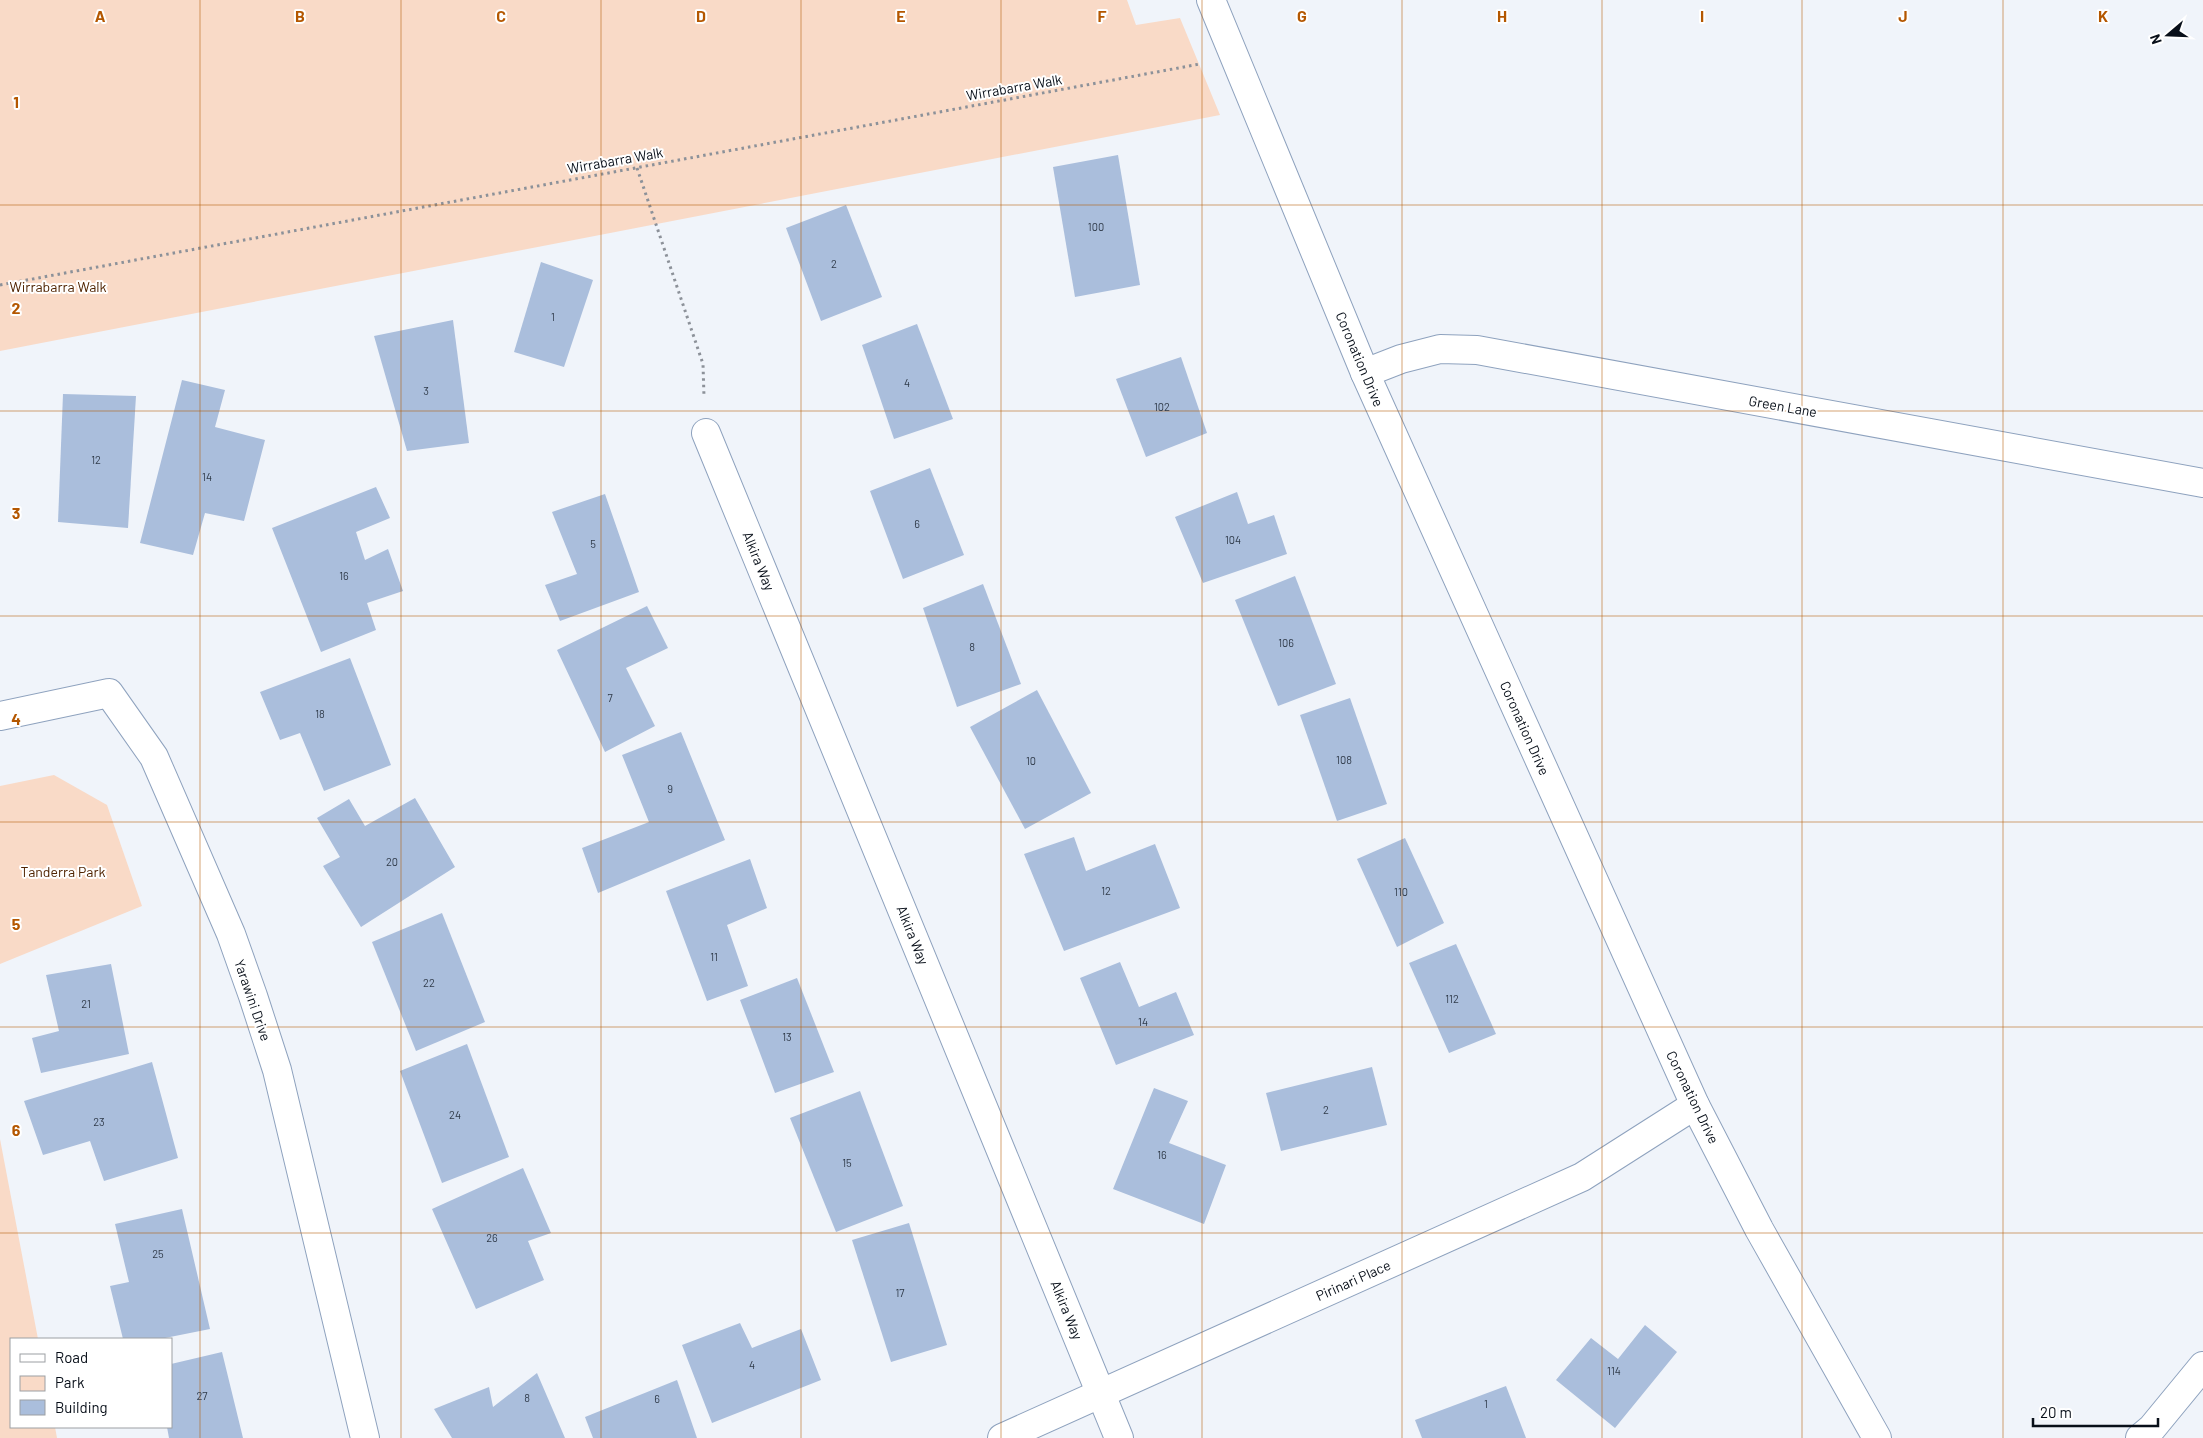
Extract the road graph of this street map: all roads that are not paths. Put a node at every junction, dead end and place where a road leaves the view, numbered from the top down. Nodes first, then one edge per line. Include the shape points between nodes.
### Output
1 (1211, 0) edge
2 (1365, 373) junction
3 (706, 433) road end
4 (2203, 483) edge
5 (0, 716) edge
6 (1695, 1104) junction
7 (2203, 1366) edge
8 (1101, 1393) junction
9 (365, 1438) edge
10 (1002, 1438) edge
11 (1119, 1438) edge
12 (1877, 1438) edge
13 (2140, 1438) edge

1 - 2 street, Coronation Drive
2 - 4 street, Green Lane via 1401,358 1440,349 1477,350
2 - 6 street, Coronation Drive
3 - 8 street, Alkira Way
5 - 9 street, Yarawini Drive via 109,693 154,757 231,934 274,1061
6 - 8 street, Pirinari Place via 1582,1178
6 - 12 street, Coronation Drive via 1759,1229
7 - 13 street
8 - 10 street, Pirinari Place
8 - 11 street, Alkira Way

